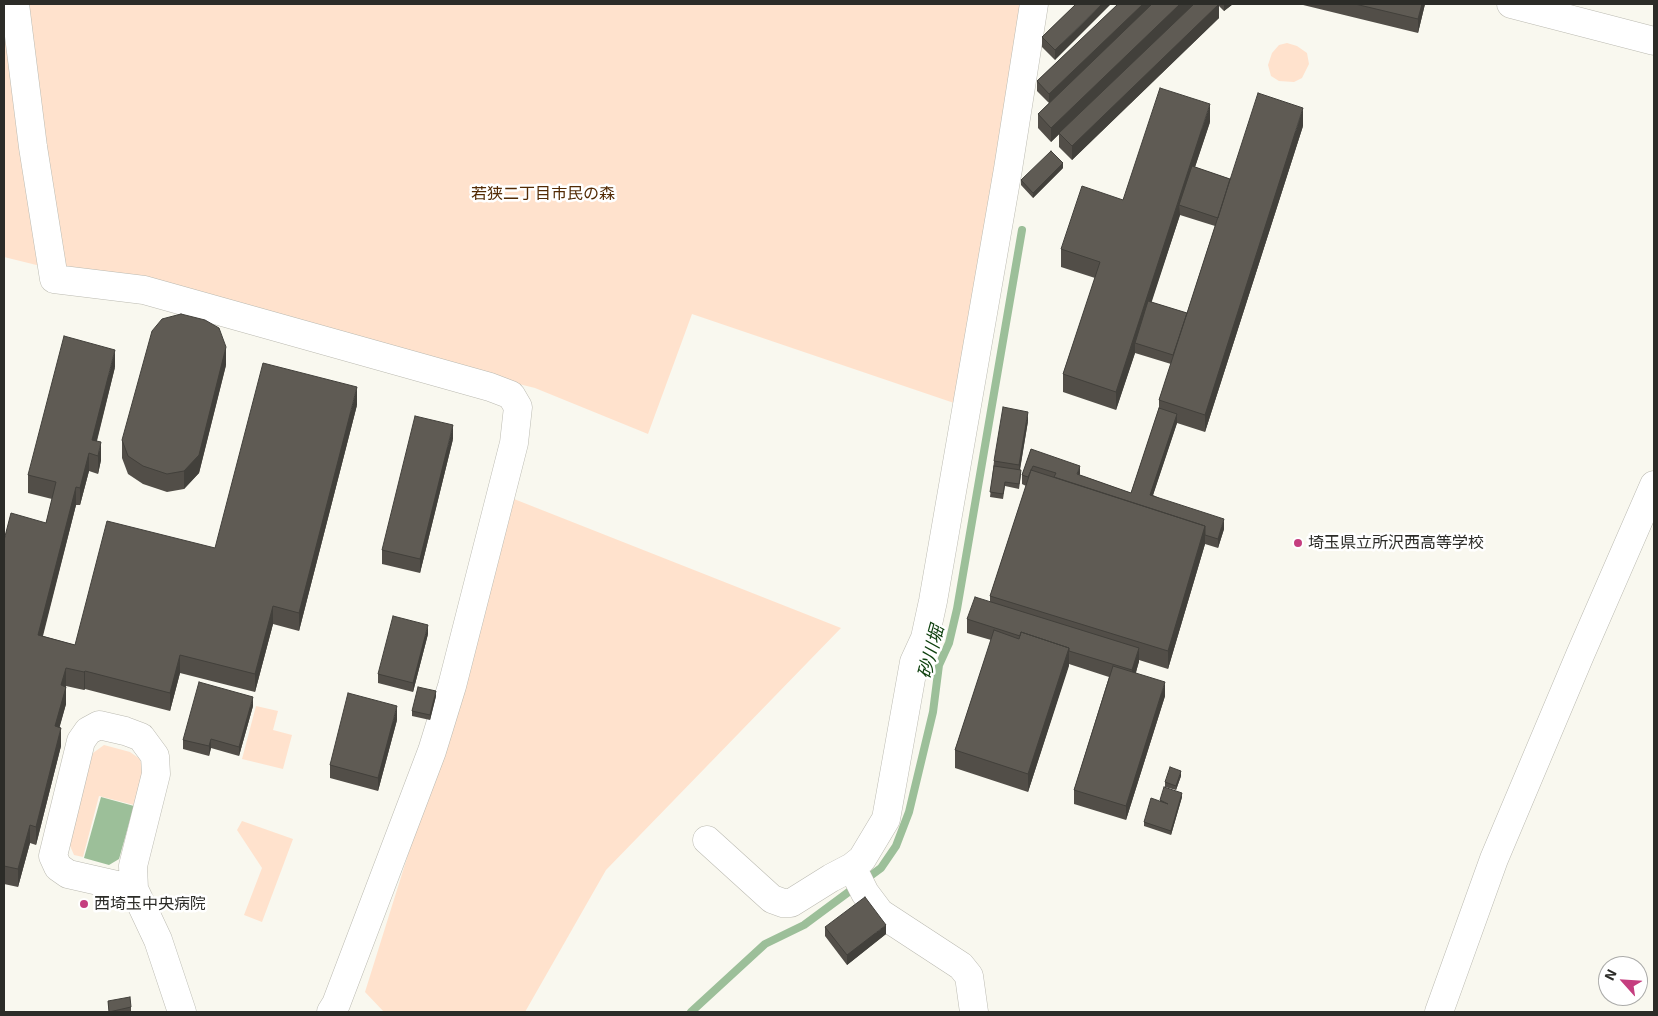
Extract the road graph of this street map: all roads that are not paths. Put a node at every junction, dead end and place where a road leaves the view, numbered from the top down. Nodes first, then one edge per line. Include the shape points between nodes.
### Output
1 (15, 4) edge
2 (1034, 4) edge
3 (1510, 4) edge
4 (1654, 41) edge
5 (1654, 485) edge
6 (707, 840) dead end
7 (858, 878) junction
8 (134, 889) junction
9 (182, 1012) edge
10 (331, 1012) edge
11 (974, 1012) edge
12 (1439, 1012) edge

1 - 10 street via 54,279 144,290 490,387 511,394 518,407 514,443 432,751
2 - 7 street via 934,601 925,638 914,662 886,819 862,859
3 - 4 street
5 - 12 street via 1494,859
6 - 7 street via 772,899 783,903 791,904 831,878
7 - 11 street via 880,913 961,966 969,976
8 - 8 street via 68,874 58,867 53,856 81,741 88,731 99,725 141,737 155,756 156,774 133,866
8 - 9 street via 158,940

